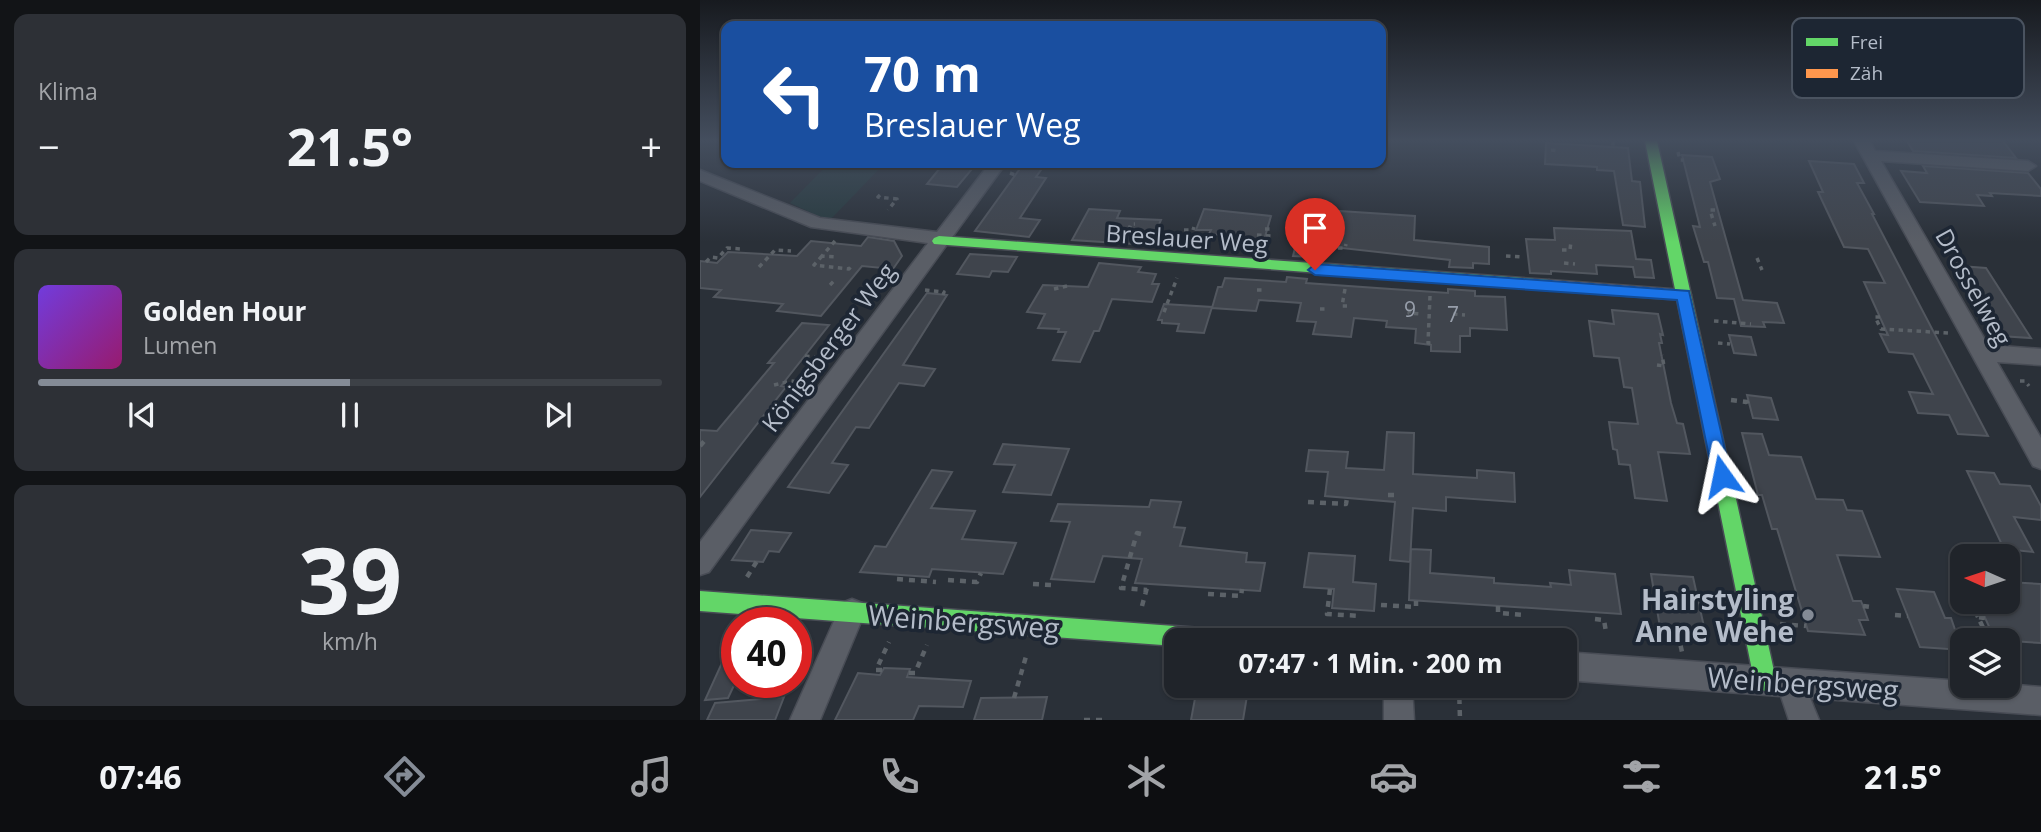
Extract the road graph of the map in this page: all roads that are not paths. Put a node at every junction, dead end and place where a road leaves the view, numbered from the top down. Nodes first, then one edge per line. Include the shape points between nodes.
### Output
1 (700, 175) edge
2 (989, 175) edge
3 (1658, 175) edge
4 (1881, 175) edge
5 (940, 240) junction
6 (1684, 295) junction
7 (1981, 353) junction
8 (2041, 357) edge
9 (2041, 459) edge
10 (700, 563) edge
11 (700, 601) edge
12 (852, 612) junction
13 (1164, 635) edge
14 (1577, 667) edge
15 (1778, 681) junction
16 (1398, 698) edge
17 (2041, 701) edge
18 (806, 720) edge
19 (1399, 720) edge
20 (1804, 720) edge

1 - 5 street via 817,223
2 - 5 street, Königsberger Weg
3 - 6 street
4 - 7 street, Drosselweg
5 - 6 street, Breslauer Weg
5 - 10 street, Königsberger Weg
6 - 15 street
7 - 8 street
7 - 9 street, Drosselweg
11 - 12 street, Weinbergsweg
12 - 13 street, Weinbergsweg
12 - 18 street
14 - 15 street, Weinbergsweg
15 - 17 street, Weinbergsweg
15 - 20 street
16 - 19 street

